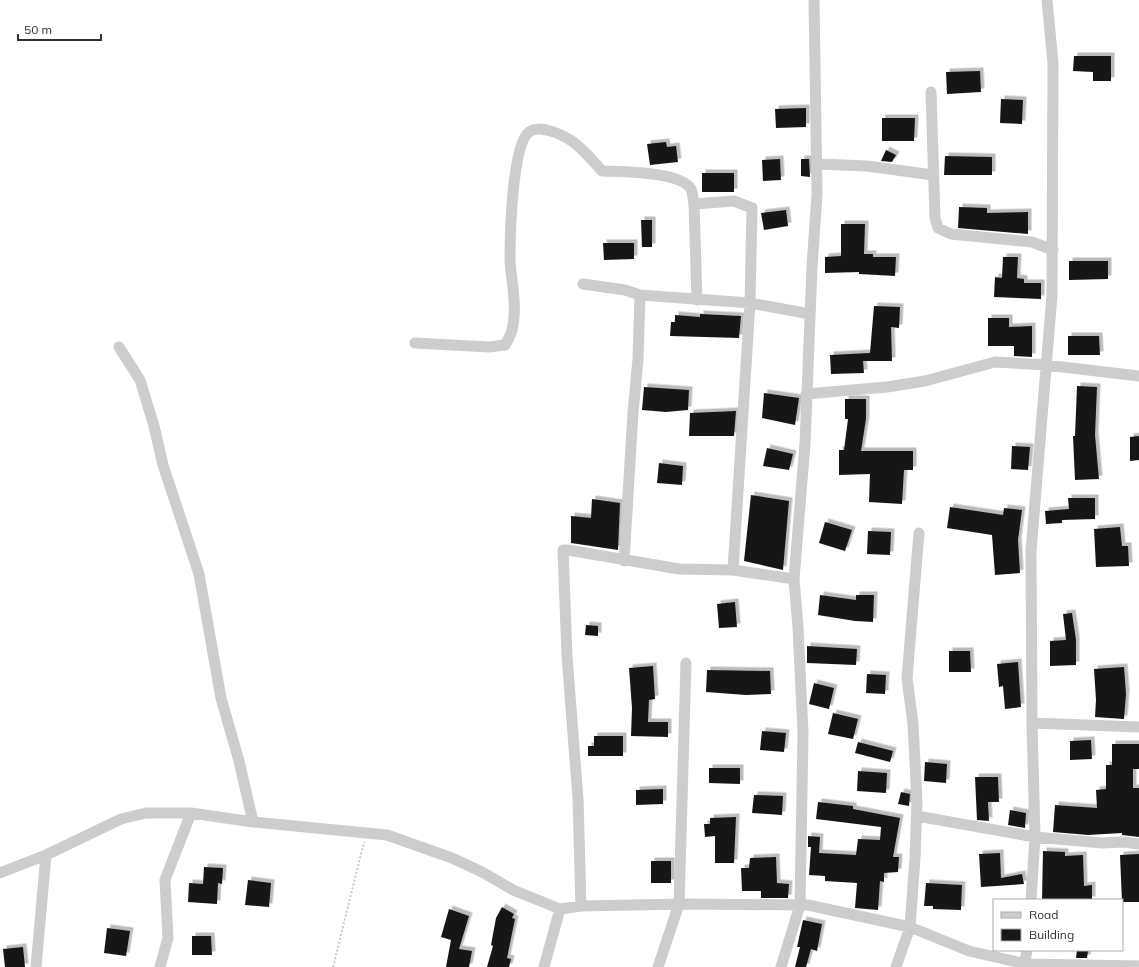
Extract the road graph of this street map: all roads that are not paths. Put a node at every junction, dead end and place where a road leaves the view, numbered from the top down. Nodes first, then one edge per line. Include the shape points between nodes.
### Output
1 (814, 0) edge
2 (1047, 0) edge
3 (931, 92) dead end
4 (818, 164) junction
5 (933, 174) junction
6 (694, 204) junction
7 (1053, 250) junction
8 (583, 284) dead end
9 (640, 295) junction
10 (697, 300) junction
11 (750, 302) junction
12 (810, 314) junction
13 (415, 343) dead end
14 (119, 347) dead end
15 (1046, 365) junction
16 (1139, 376) edge
17 (806, 394) junction
18 (919, 533) dead end
19 (624, 561) junction
20 (733, 570) junction
21 (794, 579) junction
22 (686, 663) dead end
23 (1032, 724) junction
24 (1139, 727) edge
25 (191, 813) junction
26 (916, 816) junction
27 (253, 822) junction
28 (1035, 837) junction
29 (1139, 844) edge
30 (46, 855) junction
31 (0, 873) edge
32 (1031, 899) edge
33 (679, 904) junction
34 (800, 905) junction
35 (581, 906) junction
36 (560, 909) junction
37 (910, 927) junction
38 (1027, 951) edge
39 (1025, 965) edge
40 (1139, 966) edge
41 (36, 967) edge
42 (160, 967) edge
43 (544, 967) edge
44 (658, 967) edge
45 (781, 967) edge
46 (896, 967) edge

1 - 4 street
2 - 7 street via 1053,63
3 - 5 street
4 - 5 street via 867,166
4 - 12 street
5 - 7 street via 935,218 938,228 950,234 1032,242
6 - 10 street
6 - 11 street via 734,201 752,208
6 - 13 street via 690,189 682,182 661,174 602,171 577,144 562,134 540,129 530,132 522,141 513,185 510,260 515,315 512,335 505,345 489,347
7 - 15 street
8 - 9 street via 625,290
9 - 10 street
9 - 19 street
10 - 11 street
11 - 12 street
11 - 20 street
12 - 17 street
14 - 27 street via 140,380 163,465 199,574 221,698 240,761
15 - 16 street
15 - 17 street via 996,362 925,381
15 - 23 street via 1031,550
17 - 21 street via 805,444
18 - 26 street via 907,678 913,724
19 - 20 street via 679,569
19 - 35 street via 563,550 567,656 578,799
20 - 21 street
21 - 34 street via 803,733
22 - 33 street
23 - 24 street
23 - 28 street
25 - 27 street
25 - 30 street via 146,813 121,819
25 - 42 street via 165,880 168,938
26 - 28 street
26 - 37 street
27 - 36 street via 387,835 452,858 513,890
28 - 29 street
28 - 32 street
30 - 31 street
30 - 41 street
33 - 34 street
33 - 35 street
33 - 44 street
34 - 37 street
34 - 45 street
35 - 36 street
36 - 43 street
37 - 39 street via 969,951
37 - 46 street
38 - 39 street
39 - 40 street

